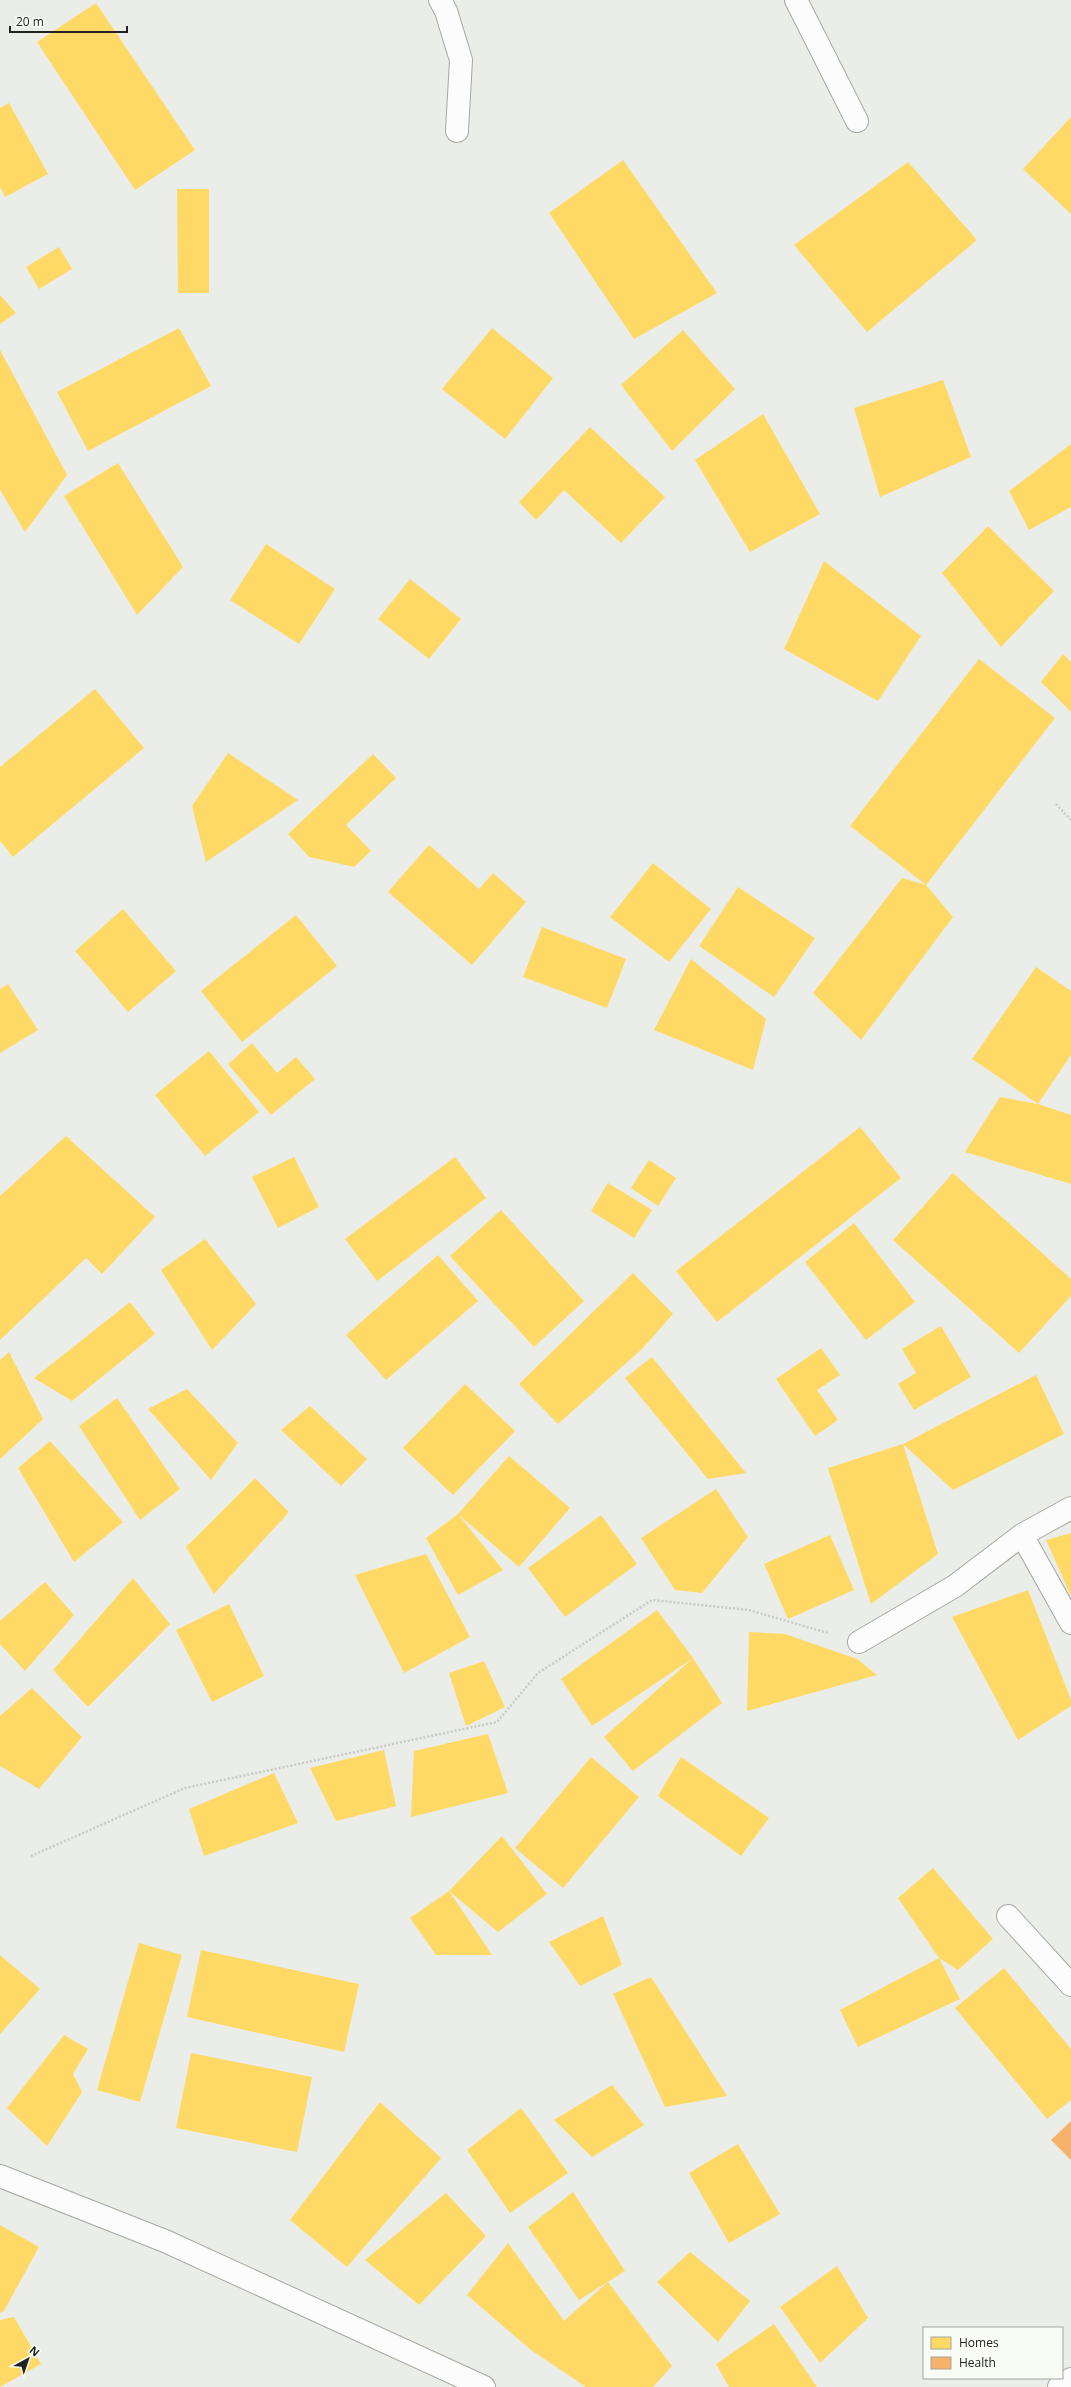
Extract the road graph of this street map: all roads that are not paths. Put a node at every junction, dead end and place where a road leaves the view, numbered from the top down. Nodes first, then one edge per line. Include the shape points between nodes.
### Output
1 (440, 0) edge
2 (796, 0) edge
3 (857, 121) dead end
4 (457, 131) dead end
5 (1071, 1508) edge
6 (1022, 1535) junction
7 (1071, 1623) edge
8 (859, 1642) road end
9 (1008, 1916) dead end
10 (1071, 1985) edge
11 (0, 2176) edge
12 (1071, 2378) edge
13 (484, 2387) edge
14 (1059, 2387) edge

1 - 4 street via 446,11 461,60
2 - 3 street
5 - 6 street
6 - 7 street
6 - 8 street via 955,1586
9 - 10 street
11 - 13 street via 166,2241
12 - 14 street

